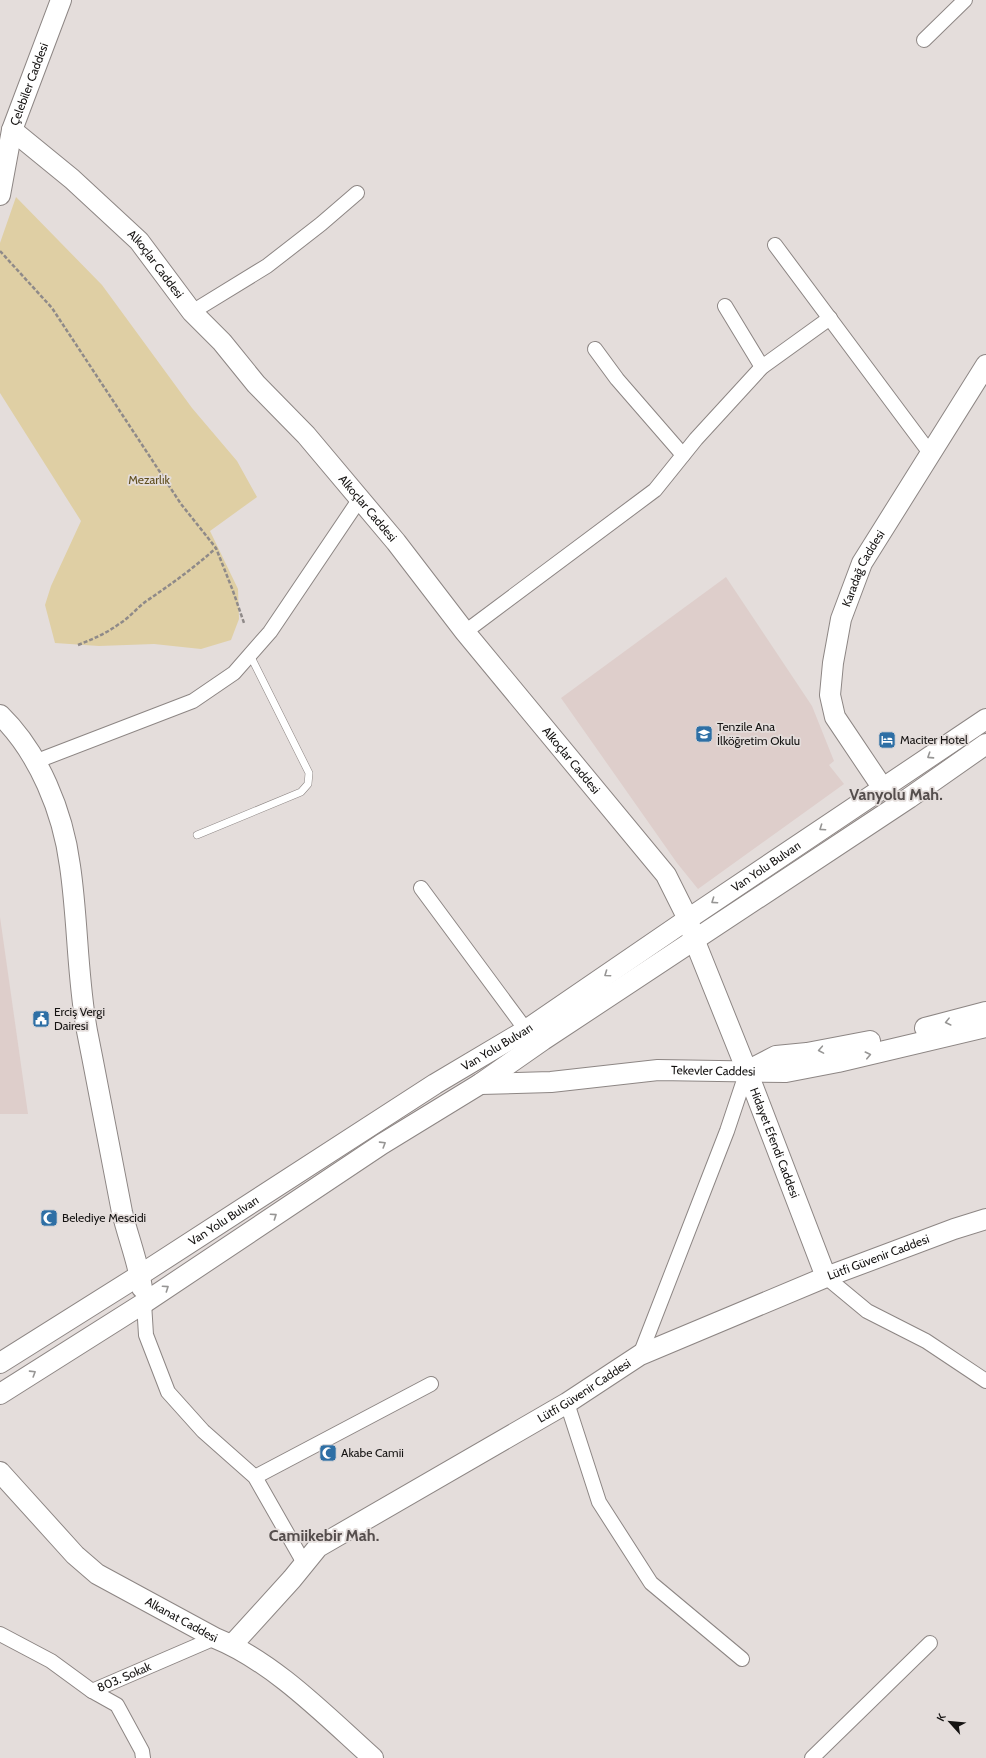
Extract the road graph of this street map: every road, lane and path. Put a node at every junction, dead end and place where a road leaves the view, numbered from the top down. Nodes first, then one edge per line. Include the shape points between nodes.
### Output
1 (61, 0) edge
2 (965, 0) edge
3 (924, 40) dead end
4 (12, 130) junction
5 (357, 193) dead end
6 (0, 195) edge
7 (775, 245) dead end
8 (0, 251) edge
9 (726, 306) dead end
10 (192, 312) junction
11 (830, 318) junction
12 (595, 349) dead end
13 (986, 365) edge
14 (762, 367) junction
15 (930, 453) junction
16 (683, 454) junction
17 (359, 500) junction
18 (216, 548) junction
19 (244, 623) dead end
20 (465, 632) junction
21 (78, 645) dead end
22 (250, 655) junction
23 (0, 715) edge
24 (986, 719) edge
25 (986, 744) edge
26 (37, 761) junction
27 (882, 787) junction
28 (197, 835) dead end
29 (421, 888) dead end
30 (688, 919) junction
31 (694, 939) junction
32 (986, 1012) edge
33 (986, 1027) edge
34 (526, 1030) junction
35 (747, 1071) junction
36 (480, 1084) junction
37 (986, 1219) edge
38 (140, 1275) junction
39 (826, 1277) junction
40 (144, 1303) junction
41 (640, 1355) junction
42 (0, 1363) edge
43 (986, 1381) edge
44 (431, 1384) dead end
45 (0, 1394) edge
46 (567, 1403) junction
47 (0, 1472) edge
48 (255, 1478) junction
49 (304, 1563) junction
50 (0, 1634) edge
51 (223, 1641) junction
52 (930, 1643) dead end
53 (742, 1659) dead end
54 (92, 1691) junction
55 (143, 1758) edge
56 (373, 1758) edge
57 (812, 1758) edge

1 - 4 street, Çelebiler Caddesi
2 - 3 street
4 - 6 street, Çelebiler Caddesi
4 - 10 street, Alkoçlar Caddesi via 72,179 139,241
5 - 10 street via 267,266
7 - 11 street
8 - 18 path via 52,308 181,504
9 - 14 street
10 - 17 street, Alkoçlar Caddesi via 222,342 256,384 306,435
11 - 14 street
11 - 15 street
12 - 16 street via 617,379
13 - 15 street, Karadağ Caddesi
14 - 16 street
15 - 27 street, Karadağ Caddesi via 862,563 841,619 833,663 830,695 835,717
16 - 20 street via 655,490
17 - 20 street, Alkoçlar Caddesi via 396,542
17 - 22 street via 270,632
18 - 19 path
18 - 21 path via 171,586 134,610 120,623
20 - 30 street, Alkoçlar Caddesi via 666,875
22 - 26 street via 234,673 193,701
22 - 28 lane via 309,772 308,784 301,792
23 - 26 street via 11,725
24 -> 27 street, Van Yolu Bulvarı
25 - 31 street via 909,798
26 - 38 street via 62,828 70,864 84,1016 123,1214
27 -> 30 street, Van Yolu Bulvarı
29 - 34 street
30 - 31 street, Hidayet Efendi Caddesi
30 -> 34 street, Van Yolu Bulvarı
31 - 35 street, Hidayet Efendi Caddesi
31 - 36 street
32 -> 35 street, Tekevler Caddesi via 860,1044 776,1056
35 -> 33 street via 786,1072
34 - 38 street, Van Yolu Bulvarı via 435,1084
35 - 36 street, Tekevler Caddesi via 658,1070 551,1082
35 - 39 street, Hidayet Efendi Caddesi
35 - 41 street via 727,1132
40 -> 36 street via 382,1144
37 - 39 street, Lütfi Güvenir Caddesi
38 - 40 street
38 - 42 street, Van Yolu Bulvarı
39 - 41 street, Lütfi Güvenir Caddesi
39 - 43 street via 867,1311 926,1341
45 -> 40 street
40 - 48 street via 146,1335 168,1392 203,1431
41 - 46 street, Lütfi Güvenir Caddesi
44 - 48 street
46 - 49 street, Lütfi Güvenir Caddesi via 324,1543
46 - 53 street via 599,1502 651,1583
47 - 51 street, Alkanat Caddesi via 74,1555 97,1574
48 - 49 street
49 - 51 street, Lütfi Güvenir Caddesi via 292,1579
50 - 54 street via 51,1661
51 - 54 street, 803. Sokak
51 - 56 street, Alkanat Caddesi via 271,1670
52 - 57 street
54 - 55 street, 803. Sokak via 117,1705 142,1750

